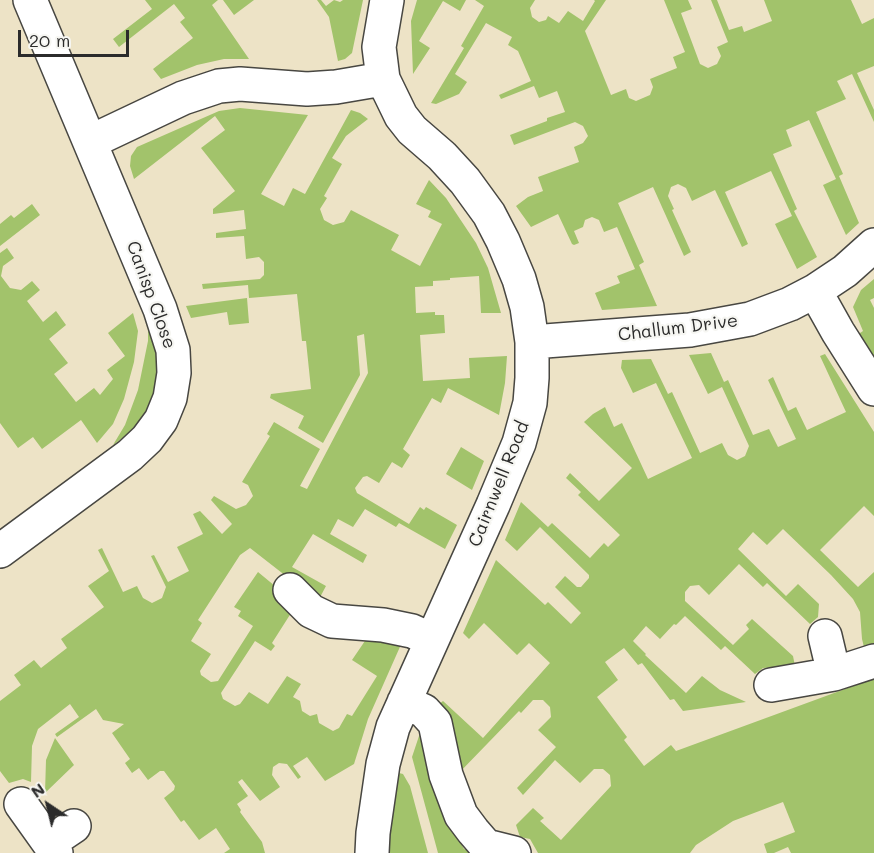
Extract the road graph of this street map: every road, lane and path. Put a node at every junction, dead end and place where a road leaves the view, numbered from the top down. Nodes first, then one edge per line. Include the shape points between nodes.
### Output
1 (30, 0) edge
2 (387, 0) edge
3 (383, 79) junction
4 (90, 142) junction
5 (874, 245) edge
6 (815, 291) junction
7 (532, 342) junction
8 (874, 389) edge
9 (0, 551) edge
10 (290, 590) dead end
11 (825, 636) dead end
12 (432, 640) junction
13 (874, 661) edge
14 (834, 674) junction
15 (771, 685) dead end
16 (404, 702) junction
17 (21, 804) dead end
18 (60, 841) edge
19 (372, 853) edge
20 (514, 853) edge

1 - 4 street, Canisp Close
2 - 3 street, Cairnwell Road via 379,47
3 - 4 street via 307,89 219,86 183,98
3 - 7 street, Cairnwell Road via 410,128 465,181 489,214 519,279
4 - 9 street, Canisp Close via 160,309 173,350 170,398 161,420 130,455
5 - 6 street, Challum Drive
6 - 7 street, Challum Drive via 760,316 732,323
6 - 8 street
7 - 12 street, Cairnwell Road via 530,403 522,433
10 - 12 street via 311,611 332,621 383,625
11 - 14 street
12 - 16 street, Cairnwell Road
13 - 14 street
14 - 15 street
16 - 19 street, Cairnwell Road via 383,764
16 - 20 street via 424,711 435,723 446,775 473,831 486,846
17 - 18 street

